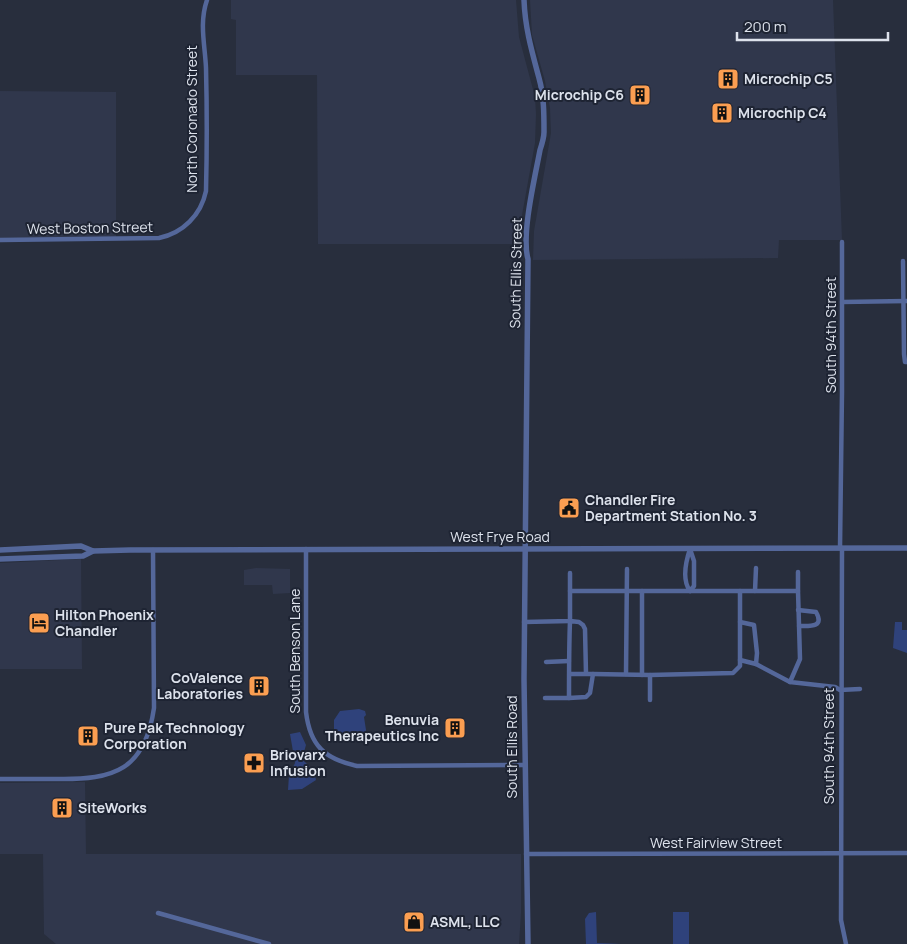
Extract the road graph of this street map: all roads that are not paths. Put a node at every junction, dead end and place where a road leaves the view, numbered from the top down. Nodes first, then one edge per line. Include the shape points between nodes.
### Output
1 (207, 0) edge
2 (524, 0) edge
3 (180, 231) joint
4 (0, 240) edge
5 (842, 242) dead end
6 (903, 262) dead end
7 (905, 301) edge
8 (842, 302) junction
9 (906, 362) edge
10 (690, 548) junction
11 (841, 548) junction
12 (907, 548) edge
13 (525, 549) junction
14 (1, 550) edge
15 (152, 550) junction
16 (306, 550) junction
17 (93, 551) junction
18 (1, 559) edge
19 (756, 568) dead end
20 (627, 569) dead end
21 (798, 572) dead end
22 (570, 573) dead end
23 (570, 591) junction
24 (626, 591) junction
25 (642, 591) junction
26 (690, 591) junction
27 (740, 591) junction
28 (756, 591) junction
29 (798, 591) junction
30 (798, 610) junction
31 (570, 620) junction
32 (524, 622) junction
33 (740, 622) junction
34 (799, 626) junction
35 (740, 660) junction
36 (546, 662) dead end
37 (569, 662) junction
38 (756, 664) junction
39 (569, 674) junction
40 (586, 674) junction
41 (592, 674) junction
42 (626, 674) junction
43 (642, 675) junction
44 (650, 675) junction
45 (790, 682) junction
46 (860, 689) dead end
47 (840, 690) junction
48 (546, 698) dead end
49 (569, 698) junction
50 (650, 700) dead end
51 (524, 766) junction
52 (0, 779) edge
53 (841, 853) junction
54 (907, 853) edge
55 (526, 854) junction
56 (158, 912) dead end
57 (269, 944) edge
58 (528, 944) edge
59 (846, 944) edge

1 - 3 street, North Coronado Street via 202,26 206,70 206,190 196,214
2 - 13 street, South Ellis Street via 524,19 544,108 544,134 526,232
3 - 4 street, West Boston Street via 148,239
5 - 8 street, South 94th Street
6 - 7 street
7 - 8 street
7 - 9 street
8 - 11 street, South 94th Street
10 - 11 street, West Frye Road
10 - 13 street, West Frye Road
10 - 26 street via 686,560 686,586
10 - 26 street via 694,560 694,586
11 - 12 street, West Frye Road
11 - 47 street, South 94th Street
13 - 16 street, West Frye Road
13 - 32 street, South Ellis Road
14 - 17 street, West Frye Road via 81,546
14 - 18 street
15 - 16 street, West Frye Road
15 - 17 street, West Frye Road
15 - 52 street via 154,708 144,745 131,762 108,776 92,779
16 - 51 street, South Benson Lane via 306,712 309,730 319,749 339,762 357,766
17 - 18 street, West Frye Road via 83,556
19 - 28 street
20 - 24 street
21 - 29 street
22 - 23 street
23 - 24 street
23 - 31 street
24 - 25 street
24 - 42 street
25 - 26 street
25 - 43 street
26 - 27 street
27 - 28 street
27 - 33 street
28 - 29 street
29 - 30 street
30 - 34 street
30 - 34 street via 816,612 818,620 814,626
31 - 32 street
31 - 37 street
31 - 40 street via 579,622 585,629
32 - 51 street, South Ellis Road
33 - 35 street
33 - 38 street via 752,623 756,627
34 - 45 street via 800,659
35 - 38 street
35 - 44 street via 737,670 732,673
36 - 37 street
37 - 39 street
38 - 45 street
39 - 40 street
39 - 49 street
40 - 41 street
41 - 42 street
41 - 49 street via 590,693 586,697
42 - 43 street
43 - 44 street
44 - 50 street
45 - 47 street
46 - 47 street
47 - 53 street, South 94th Street
48 - 49 street
51 - 55 street, South Ellis Road
53 - 54 street, West Fairview Street
53 - 55 street, West Fairview Street
53 - 59 street, South 94th Street via 841,920
55 - 58 street, South Ellis Road
56 - 57 street

